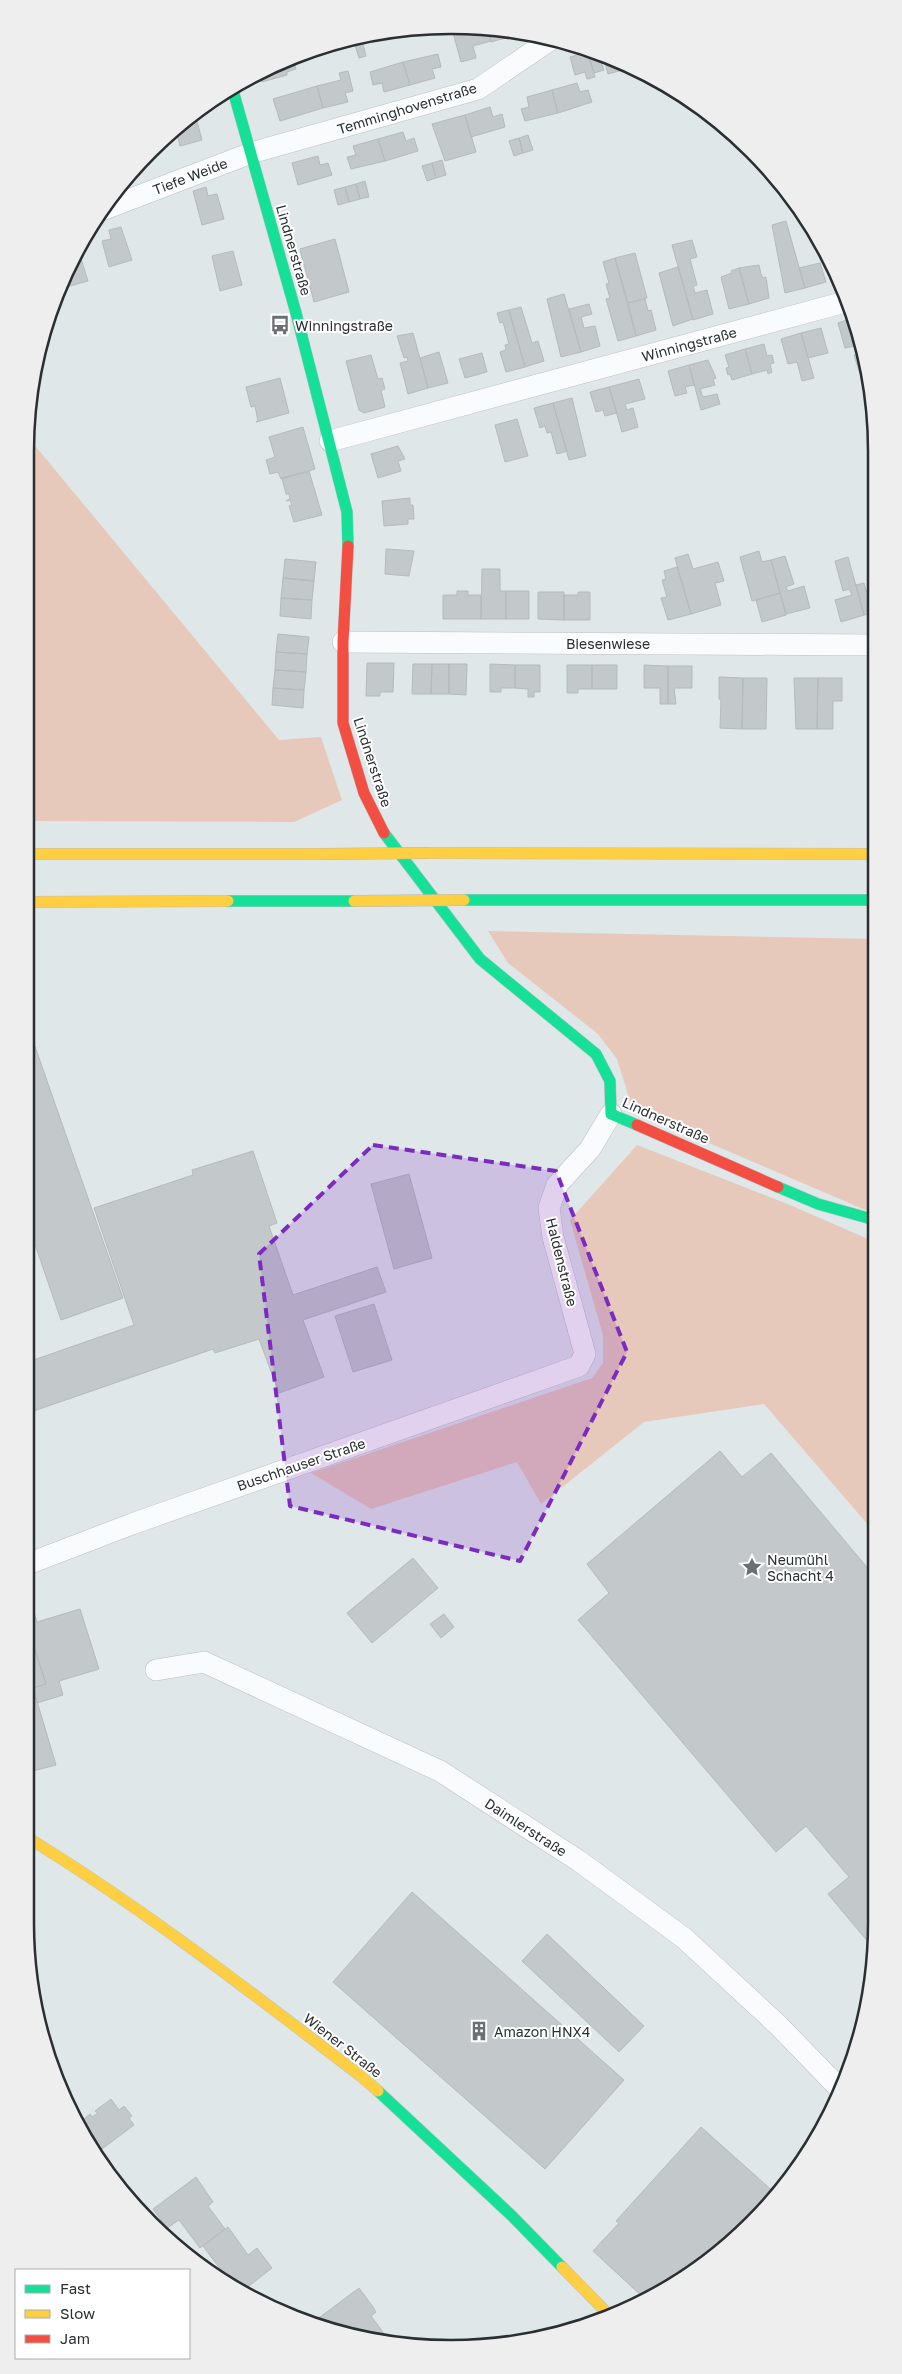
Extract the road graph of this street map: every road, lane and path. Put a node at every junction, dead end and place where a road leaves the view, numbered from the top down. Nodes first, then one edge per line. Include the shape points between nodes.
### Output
1 (543, 45) edge
2 (234, 95) edge
3 (250, 153) junction
4 (114, 205) edge
5 (841, 303) edge
6 (330, 441) junction
7 (343, 642) junction
8 (868, 645) edge
9 (34, 854) edge
10 (868, 854) edge
11 (868, 900) edge
12 (34, 902) edge
13 (611, 1114) junction
14 (868, 1218) edge
15 (579, 1366) joint
16 (34, 1562) edge
17 (156, 1670) dead end
18 (34, 1842) edge
19 (835, 2084) edge
20 (605, 2310) edge

1 - 3 street, Temminghovenstraße via 478,89
2 - 3 main road, Lindnerstraße
3 - 4 street, Tiefe Weide
3 - 6 main road, Lindnerstraße
5 - 6 street, Winningstraße
6 - 7 main road, Lindnerstraße via 349,526
7 - 8 street, Biesenwiese
7 - 13 main road, Lindnerstraße via 343,724 371,812 380,828 480,959 596,1054 610,1081
9 - 10 main road, bridge
11 - 12 main road, bridge
13 - 14 main road, Lindnerstraße via 818,1204
13 - 15 street, Haldenstraße via 590,1149 557,1185 549,1208 553,1238 585,1354
15 - 16 street, Buschhauser Straße
17 - 19 street, Daimlerstraße via 204,1662 440,1771 579,1861 684,1938 778,2025
18 - 20 main road, Wiener Straße via 220,1969 362,2077 511,2215

